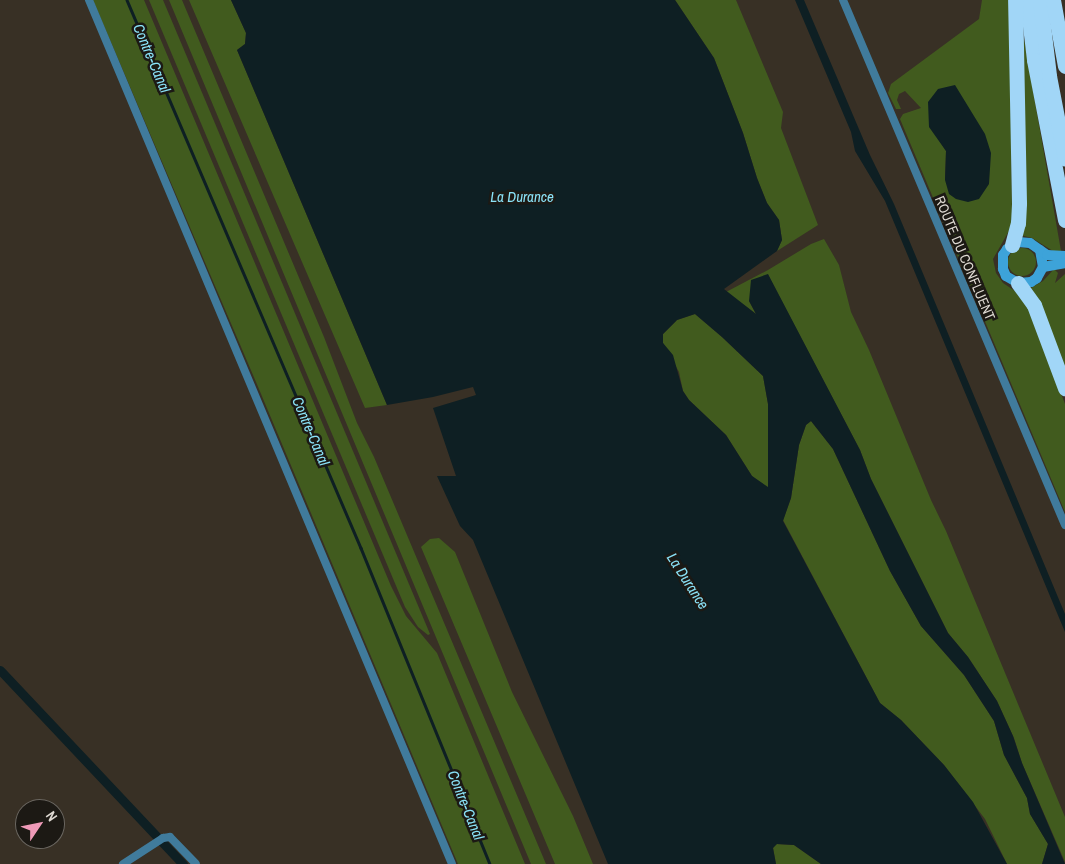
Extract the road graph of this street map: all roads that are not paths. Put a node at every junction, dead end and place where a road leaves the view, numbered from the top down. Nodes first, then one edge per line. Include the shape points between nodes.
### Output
1 (89, 0) edge
2 (843, 0) edge
3 (1015, 0) edge
4 (1027, 0) edge
5 (1040, 0) edge
6 (1053, 0) edge
7 (1065, 66) edge
8 (1065, 158) edge
9 (1065, 220) edge
10 (1012, 245) junction
11 (1040, 250) junction
12 (1065, 256) edge
13 (1065, 263) edge
14 (1043, 268) junction
15 (1018, 283) junction
16 (1065, 388) edge
17 (1065, 525) edge
18 (123, 864) edge
19 (196, 864) edge
20 (452, 864) edge

1 - 20 street
2 - 17 street, ROUTE DU CONFLUENT
3 - 10 highway via 1018,223
4 - 9 highway via 1035,69
5 - 8 highway via 1049,76
6 - 7 highway
10 - 11 street via 1030,243
10 - 15 street via 1003,255 1003,269 1006,276
11 - 12 street via 1047,255
11 - 14 street
13 - 14 street
14 - 15 street via 1031,282
15 - 16 highway via 1034,305
18 - 19 street via 164,839

